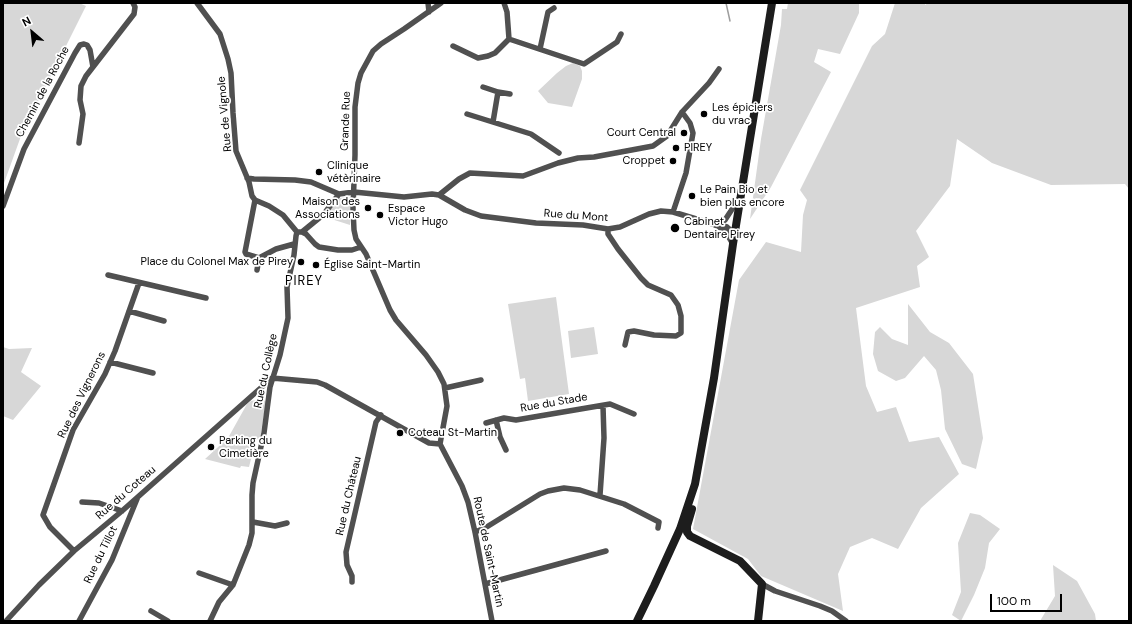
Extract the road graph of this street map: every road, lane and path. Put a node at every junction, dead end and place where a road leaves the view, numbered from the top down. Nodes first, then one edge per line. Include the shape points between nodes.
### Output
1 (133, 3) edge
2 (196, 3) edge
3 (428, 3) edge
4 (441, 3) edge
5 (504, 3) edge
6 (772, 3) edge
7 (554, 8) dead end
8 (429, 12) junction
9 (621, 34) dead end
10 (510, 40) junction
11 (453, 46) dead end
12 (540, 49) junction
13 (93, 67) junction
14 (719, 69) dead end
15 (483, 87) dead end
16 (498, 92) junction
17 (510, 94) dead end
18 (682, 112) junction
19 (467, 114) dead end
20 (492, 122) junction
21 (79, 143) dead end
22 (559, 153) dead end
23 (247, 178) junction
24 (354, 192) junction
25 (339, 194) junction
26 (741, 194) junction
27 (439, 195) junction
28 (256, 200) junction
29 (3, 206) edge
30 (674, 212) junction
31 (714, 224) junction
32 (608, 229) junction
33 (300, 232) junction
34 (735, 234) junction
35 (294, 244) junction
36 (733, 244) junction
37 (361, 247) junction
38 (259, 258) junction
39 (257, 270) dead end
40 (108, 275) dead end
41 (139, 283) junction
42 (206, 298) dead end
43 (128, 311) junction
44 (164, 321) dead end
45 (625, 345) dead end
46 (110, 362) junction
47 (153, 373) dead end
48 (272, 378) junction
49 (286, 379) junction
50 (481, 380) dead end
51 (264, 385) junction
52 (270, 387) junction
53 (445, 388) junction
54 (603, 406) junction
55 (634, 414) dead end
56 (381, 415) junction
57 (496, 420) junction
58 (486, 423) dead end
59 (440, 444) junction
60 (506, 450) dead end
61 (695, 484) junction
62 (600, 495) junction
63 (138, 497) junction
64 (82, 502) dead end
65 (122, 511) junction
66 (253, 522) junction
67 (287, 523) dead end
68 (658, 528) dead end
69 (475, 532) junction
70 (74, 551) junction
71 (606, 551) dead end
72 (200, 573) dead end
73 (352, 582) dead end
74 (485, 584) junction
75 (762, 584) junction
76 (233, 585) junction
77 (151, 611) dead end
78 (6, 621) edge
79 (79, 621) edge
80 (168, 621) edge
81 (210, 621) edge
82 (492, 621) edge
83 (637, 621) edge
84 (758, 621) edge
85 (846, 621) edge

1 - 13 street via 134,14
2 - 23 street, Rue de Vignole via 220,34 228,59 236,151
3 - 8 street
4 - 8 street, Grande Rue
5 - 10 street
6 - 26 main road
7 - 12 street via 548,12
8 - 24 street, Grande Rue via 373,51 361,73 355,107
9 - 12 street via 617,42 584,64
10 - 11 street via 495,53 478,58
10 - 12 street
13 - 21 street via 81,86 83,114
13 - 29 street, Chemin de la Roche via 90,50 87,45 80,45 24,149
14 - 18 street
15 - 16 street
16 - 17 street
16 - 20 street
18 - 27 street via 666,136 653,146 558,163 523,176 470,173
18 - 30 street via 693,133 692,148
19 - 20 street
20 - 22 street via 531,134
23 - 25 street via 311,182
23 - 28 street, Rue de Vignole via 250,191
24 - 25 street
24 - 27 street via 404,197
24 - 37 street, Grande Rue via 354,230
25 - 33 street via 324,214
26 - 31 street via 728,218
26 - 34 main road
27 - 32 street, Rue du Mont via 481,216
28 - 33 street via 283,215
28 - 38 street via 244,252
30 - 31 street, Rue du Mont
30 - 32 street, Rue du Mont via 661,211 649,214 620,227
31 - 34 street via 727,227
31 - 36 street via 724,230
32 - 45 street via 608,234 618,249 641,278 648,285 671,295 678,305 681,316 681,333 676,336 628,332
33 - 35 street
33 - 37 street via 306,234 319,247 338,250
34 - 36 main road
35 - 38 street via 276,249
35 - 48 street, Rue du Collège via 288,283 288,318
36 - 61 main road via 714,378
37 - 53 street, Grande Rue via 390,310 438,372
38 - 39 street
40 - 41 street
41 - 42 street
41 - 43 street, Rue des Vignerons
43 - 44 street
43 - 46 street, Rue des Vignerons
46 - 47 street
46 - 70 street, Rue des Vignerons via 73,430 43,515 50,527
48 - 49 street
48 - 51 street, Rue du Coteau
48 - 52 street, Rue du Collège
49 - 52 street
49 - 56 street via 325,385
50 - 53 street
51 - 52 street
51 - 63 street, Rue du Coteau
52 - 66 street, Rue du Collège via 264,433 253,483
53 - 59 street, Grande Rue via 447,406
54 - 55 street, Rue du Stade via 610,404
54 - 57 street, Rue du Stade via 516,420
54 - 62 street via 604,438
56 - 59 street via 429,443
56 - 73 street, Rue du Château via 376,422 346,552
57 - 58 street, Rue du Stade
57 - 60 street
59 - 69 street, Route de Saint-Martin via 466,495
61 - 75 main road via 687,526 690,536 740,561
61 - 83 main road via 680,529
62 - 68 street via 659,522
62 - 69 street via 572,489 548,491
63 - 65 street, Rue du Coteau
63 - 79 street, Rue du Tillot via 112,560
64 - 65 street
65 - 70 street, Rue du Coteau
66 - 67 street via 275,526
66 - 76 street, Rue du Collège via 249,545
69 - 74 street, Route de Saint-Martin
70 - 78 street, Rue du Coteau
71 - 74 street
72 - 76 street
74 - 82 street, Route de Saint-Martin
75 - 84 main road
75 - 85 street via 832,611
76 - 81 street, Rue du Collège via 219,602
77 - 80 street

